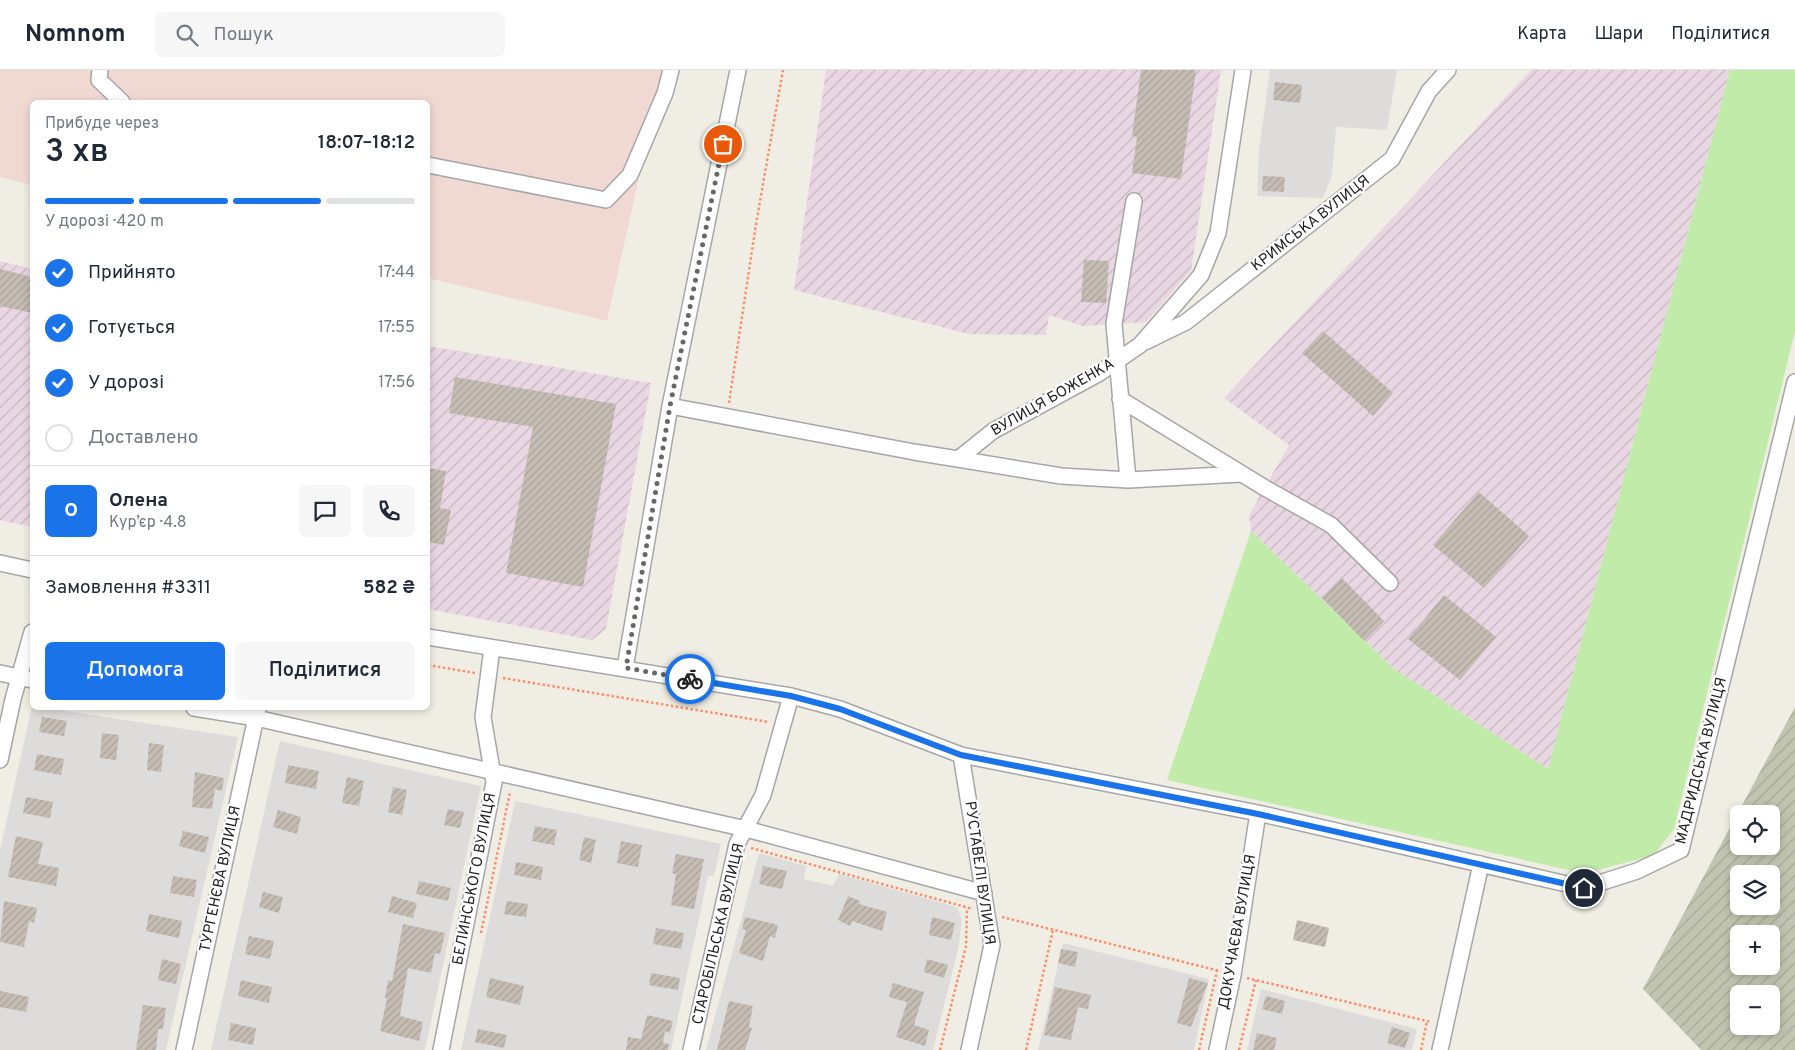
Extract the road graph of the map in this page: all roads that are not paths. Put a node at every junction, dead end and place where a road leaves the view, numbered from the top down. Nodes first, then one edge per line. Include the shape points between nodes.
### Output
1 (100, 70) edge
2 (671, 70) edge
3 (738, 70) edge
4 (1243, 70) edge
5 (1432, 70) edge
6 (1448, 70) edge
7 (1429, 91) junction
8 (120, 100) edge
9 (430, 165) edge
10 (1134, 201) dead end
11 (1140, 345) junction
12 (1116, 361) junction
13 (1795, 382) edge
14 (1120, 399) junction
15 (670, 406) junction
16 (958, 459) junction
17 (1242, 474) junction
18 (1128, 480) junction
19 (0, 563) edge
20 (30, 570) edge
21 (1390, 583) dead end
22 (430, 637) edge
23 (30, 648) edge
24 (492, 648) junction
25 (626, 668) junction
26 (0, 673) edge
27 (26, 679) edge
28 (791, 696) junction
29 (219, 710) edge
30 (257, 713) edge
31 (961, 755) junction
32 (0, 760) edge
33 (492, 773) junction
34 (1258, 814) junction
35 (749, 825) junction
36 (1481, 864) junction
37 (984, 893) junction
38 (184, 1050) edge
39 (442, 1050) edge
40 (691, 1050) edge
41 (969, 1050) edge
42 (1216, 1050) edge
43 (1440, 1050) edge

1 - 8 street via 99,80
2 - 9 street via 665,93 630,176 606,200
3 - 15 street
4 - 11 street, ВУЛИЦЯ БОЖЕНКА via 1218,233 1201,275
5 - 7 street
6 - 7 street, КРИМСЬКА ВУЛИЦЯ
7 - 11 street, КРИМСЬКА ВУЛИЦЯ via 1392,159 1186,322
10 - 12 street via 1114,324
11 - 12 street, ВУЛИЦЯ БОЖЕНКА
12 - 14 street
12 - 16 street, ВУЛИЦЯ БОЖЕНКА via 993,431
13 - 36 street, МАДРИДСЬКА ВУЛИЦЯ via 1681,850 1637,871 1584,888
14 - 17 street
14 - 18 street
15 - 16 street
15 - 25 street
16 - 18 street via 1062,476
17 - 18 street
17 - 21 street via 1331,525
19 - 20 street
22 - 24 street, МАДРИДСЬКА ВУЛИЦЯ
23 - 27 street
24 - 25 street, МАДРИДСЬКА ВУЛИЦЯ
24 - 33 street, БЕЛИНСЬКОГО ВУЛИЦЯ via 483,717
25 - 28 street, МАДРИДСЬКА ВУЛИЦЯ
26 - 27 street
27 - 32 street
28 - 31 street, МАДРИДСЬКА ВУЛИЦЯ via 840,709
28 - 35 street, СТАРОБІЛЬСЬКА ВУЛИЦЯ via 763,795
29 - 30 street
30 - 33 street
30 - 38 street, ТУРГЕНЄВА ВУЛИЦЯ
31 - 34 street, МАДРИДСЬКА ВУЛИЦЯ
31 - 37 street, РУСТАВЕЛІ ВУЛИЦЯ
33 - 35 street
33 - 39 street, БЕЛИНСЬКОГО ВУЛИЦЯ via 494,782
34 - 36 street, МАДРИДСЬКА ВУЛИЦЯ
34 - 42 street, ДОКУЧАЄВА ВУЛИЦЯ via 1233,975
35 - 37 street
35 - 40 street, СТАРОБІЛЬСЬКА ВУЛИЦЯ via 738,844
36 - 43 street
37 - 41 street, РУСТАВЕЛІ ВУЛИЦЯ via 992,945

